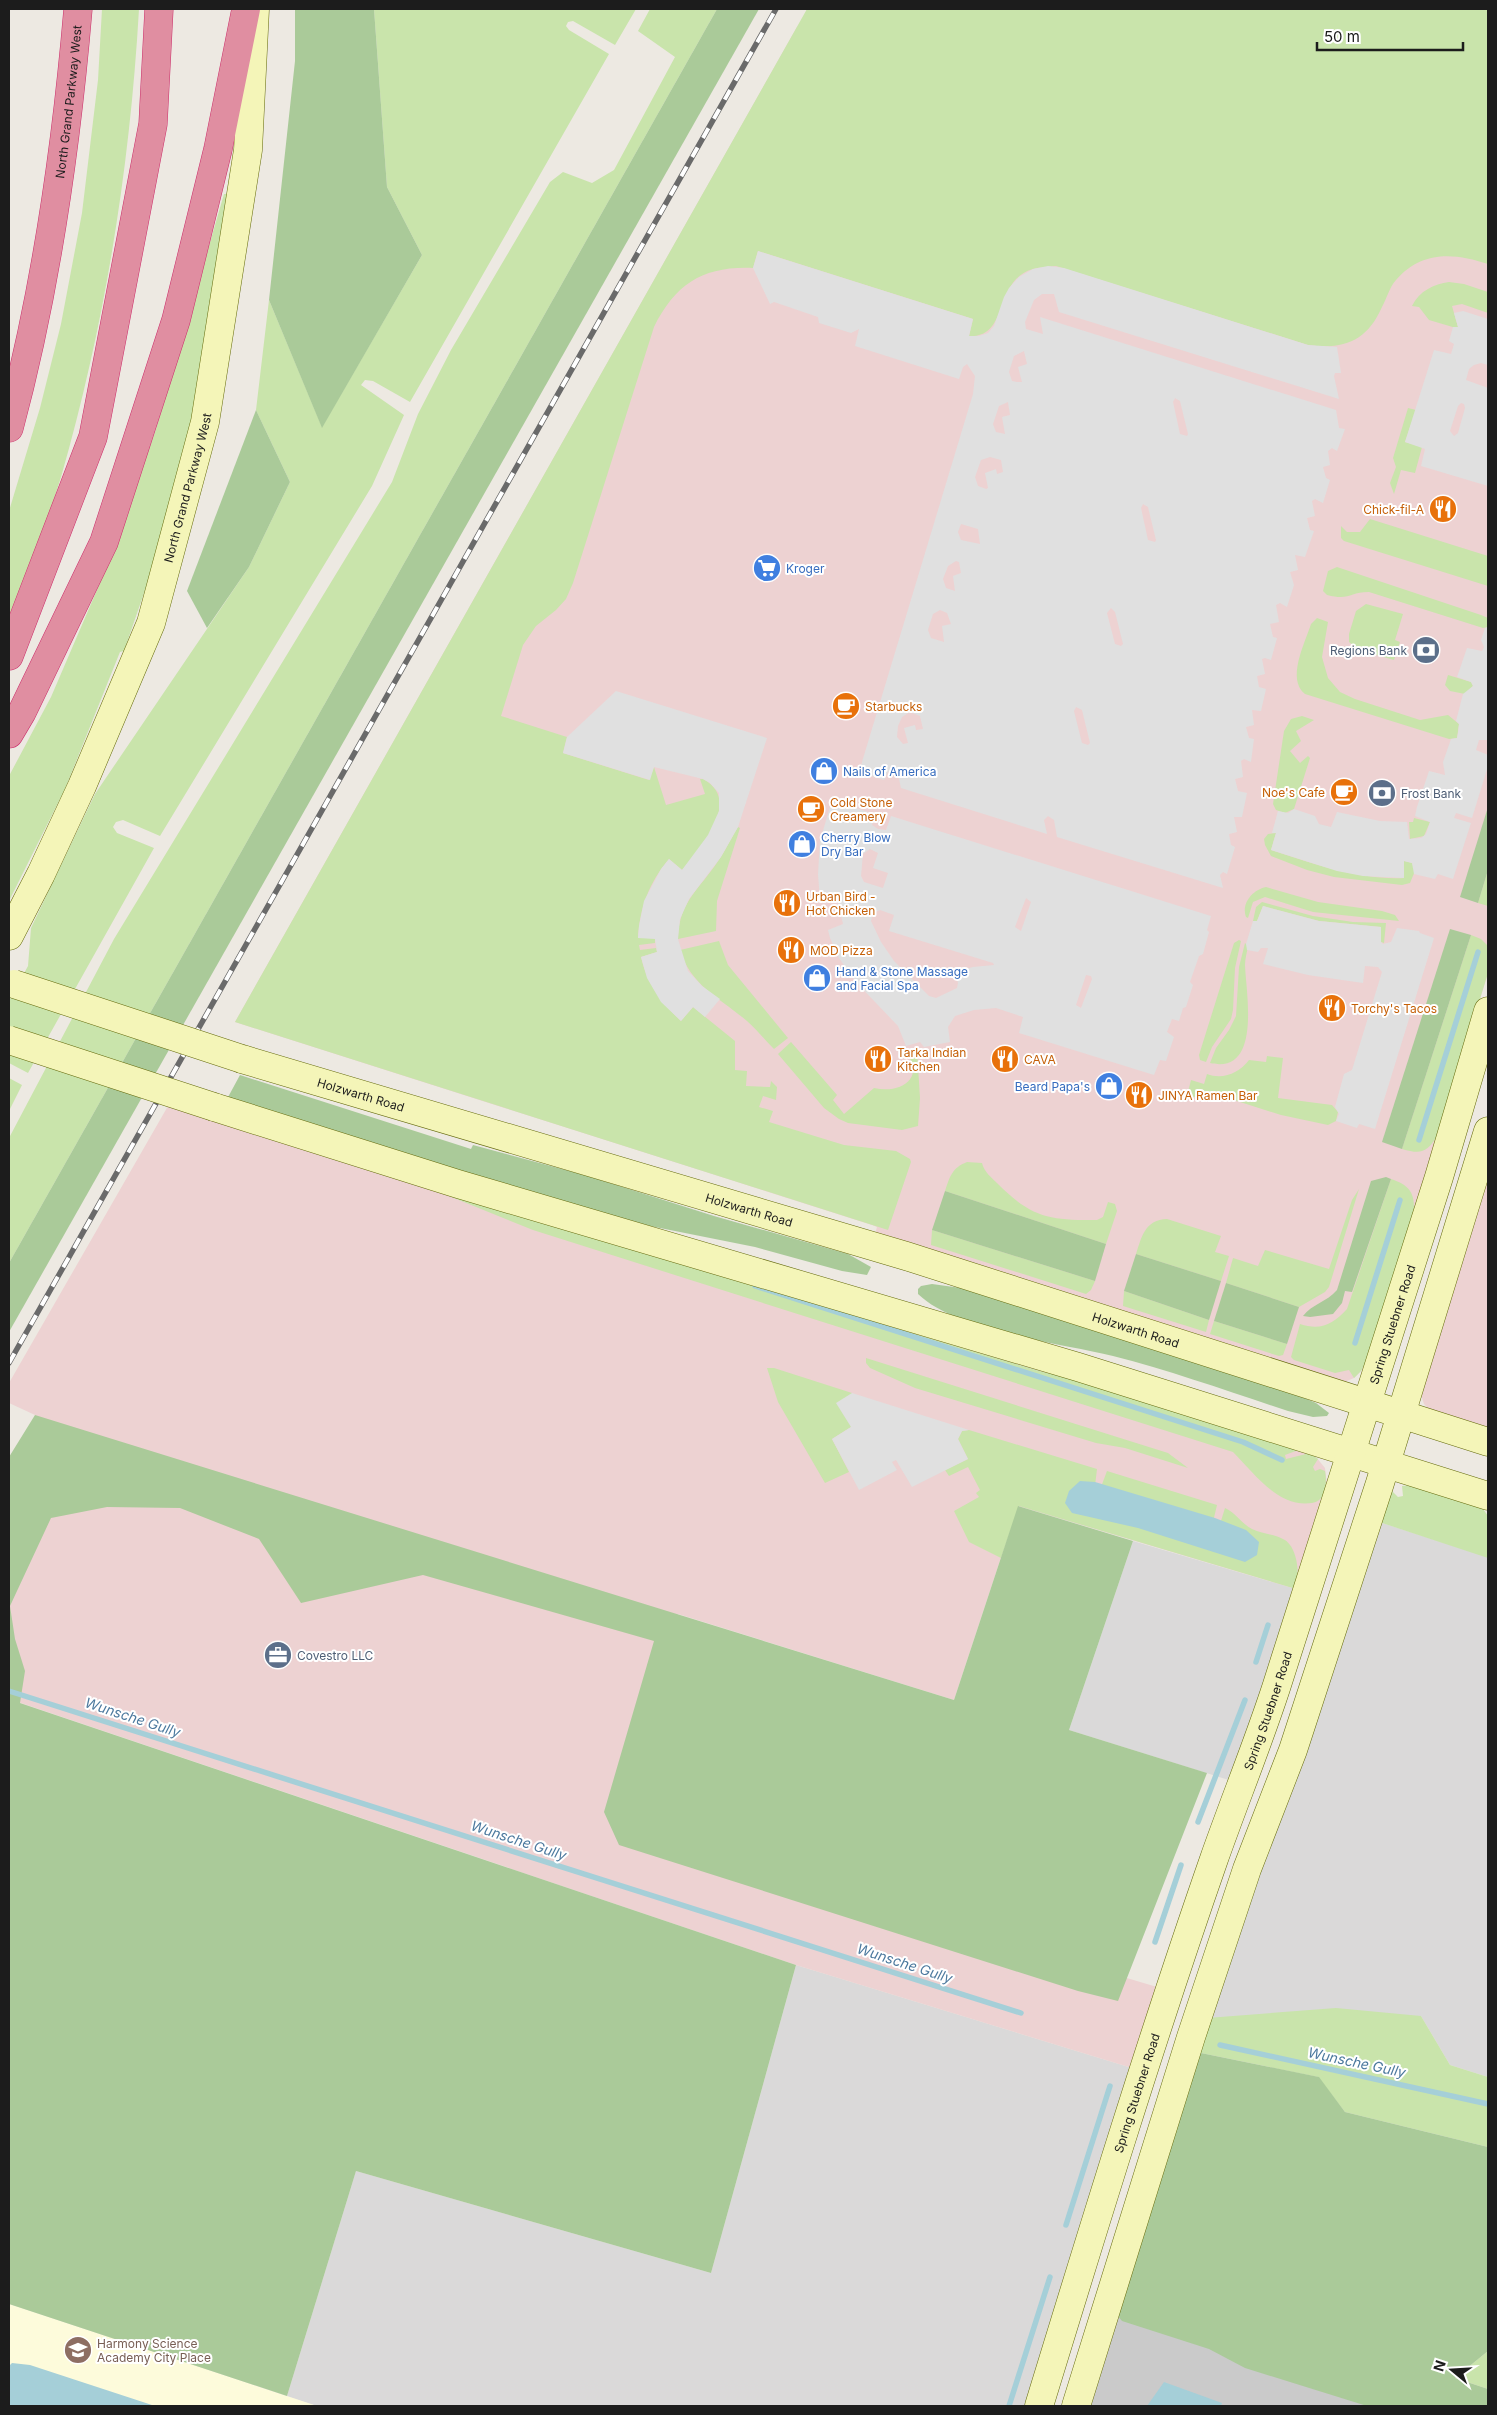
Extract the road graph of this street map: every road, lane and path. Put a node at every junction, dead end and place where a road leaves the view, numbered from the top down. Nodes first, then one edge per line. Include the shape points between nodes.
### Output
1 (78, 9) edge
2 (159, 9) edge
3 (246, 9) edge
4 (255, 9) edge
5 (9, 428) edge
6 (9, 656) edge
7 (9, 734) edge
8 (9, 936) edge
9 (12, 983) edge
10 (1488, 1011) edge
11 (9, 1040) edge
12 (1488, 1131) edge
13 (1367, 1404) junction
14 (1401, 1414) junction
15 (1488, 1442) edge
16 (1351, 1453) junction
17 (1386, 1464) junction
18 (1488, 1496) edge
19 (1067, 2315) junction
20 (1101, 2326) junction
21 (1039, 2406) edge
22 (1076, 2406) edge

1 - 5 highway, North Grand Parkway West via 69,116 47,257 27,361
2 - 6 highway via 153,124 93,437
3 - 7 highway via 218,149 176,320 104,542
4 - 8 main road, North Grand Parkway West via 248,150 205,422 151,623 82,786
9 - 13 main road, Holzwarth Road, bridge via 242,1059 906,1256
10 - 13 main road, Spring Stuebner Road
11 - 16 main road, bridge via 458,1184 1078,1367
12 - 14 main road
13 - 14 main road, Holzwarth Road
13 - 16 main road, Spring Stuebner Road
14 - 15 main road, Holzwarth Road
14 - 17 main road
16 - 17 main road
16 - 19 main road, Spring Stuebner Road via 1262,1731 1214,1858 1158,2026
17 - 18 main road
17 - 20 main road via 1293,1750 1247,1869 1191,2038
19 - 20 main road
19 - 21 main road, Spring Stuebner Road
20 - 22 main road

